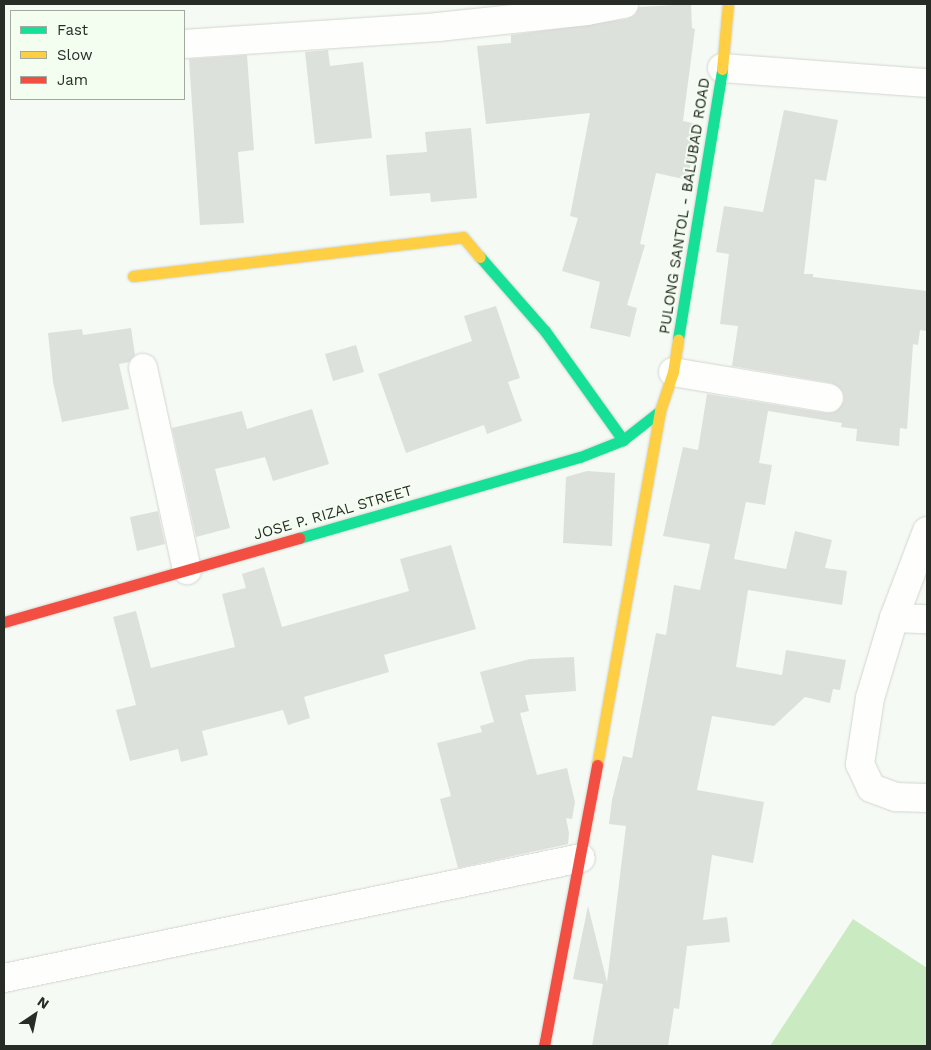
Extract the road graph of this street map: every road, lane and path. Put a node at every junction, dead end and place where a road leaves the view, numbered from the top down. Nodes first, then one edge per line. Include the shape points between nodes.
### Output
1 (624, 4) edge
2 (728, 4) edge
3 (185, 44) edge
4 (722, 68) junction
5 (927, 83) edge
6 (133, 276) dead end
7 (143, 368) dead end
8 (673, 372) junction
9 (829, 398) dead end
10 (660, 411) junction
11 (623, 440) junction
12 (927, 531) edge
13 (187, 570) junction
14 (894, 618) junction
15 (927, 619) edge
16 (4, 622) edge
17 (927, 798) edge
18 (581, 858) junction
19 (4, 978) edge
20 (544, 1046) edge

1 - 3 street via 438,27
2 - 4 street, PULONG SANTOL - BALUBAD ROAD
4 - 5 street
4 - 8 street, PULONG SANTOL - BALUBAD ROAD
6 - 11 street via 463,237 545,331
7 - 13 street
8 - 9 street
8 - 10 street, PULONG SANTOL - BALUBAD ROAD
10 - 11 street, JOSE P. RIZAL STREET
10 - 18 street, PULONG SANTOL - BALUBAD ROAD
11 - 13 street, JOSE P. RIZAL STREET via 580,457
12 - 14 street
13 - 16 street, JOSE P. RIZAL STREET
14 - 15 street
14 - 17 street via 870,698 860,764 871,788 896,797
18 - 19 street
18 - 20 street, PULONG SANTOL - BALUBAD ROAD

